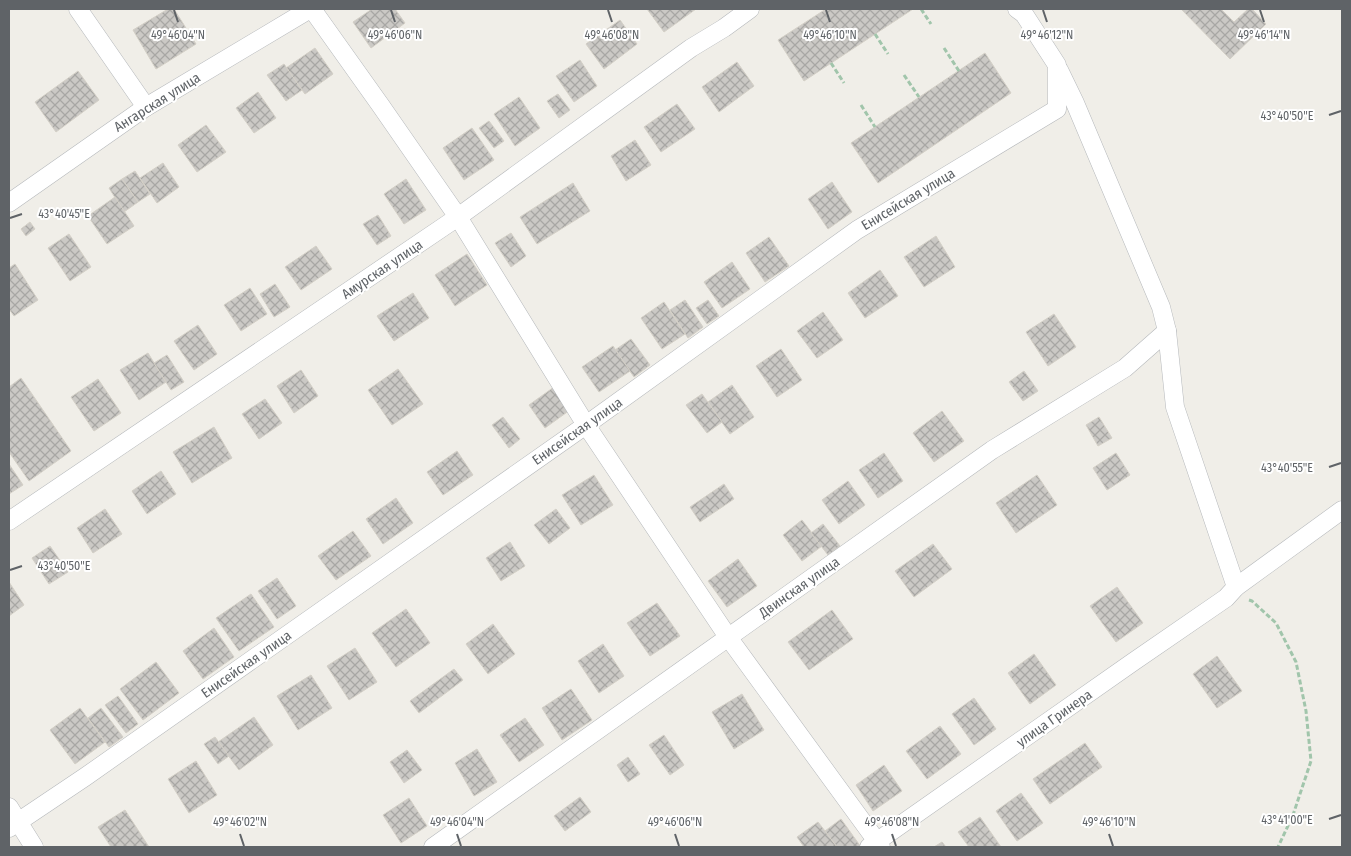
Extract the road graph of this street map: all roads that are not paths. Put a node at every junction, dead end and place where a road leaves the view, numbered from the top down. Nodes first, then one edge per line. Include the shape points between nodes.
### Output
1 (78, 9) edge
2 (311, 9) edge
3 (750, 9) edge
4 (1017, 9) edge
5 (1057, 65) junction
6 (146, 107) junction
7 (9, 203) edge
8 (458, 217) junction
9 (1167, 331) junction
10 (586, 424) junction
11 (1342, 510) edge
12 (9, 521) edge
13 (1231, 593) junction
14 (728, 638) junction
15 (12, 819) edge
16 (876, 845) edge
17 (34, 847) edge
18 (433, 847) edge

1 - 6 street
2 - 6 street, Ангарская улица
2 - 8 street
3 - 8 street, Амурская улица
4 - 5 street via 1024,14
5 - 9 street via 1157,298
5 - 10 street, Енисейская улица via 1057,108 857,230
6 - 7 street, Ангарская улица
8 - 10 street
8 - 12 street, Амурская улица
9 - 13 street via 1175,407
9 - 14 street, Двинская улица via 1125,368 992,450
10 - 14 street
10 - 15 street, Енисейская улица via 85,778
11 - 13 street, улица Гринера
13 - 16 street, улица Гринера
14 - 16 street
14 - 18 street, Двинская улица
15 - 17 street

